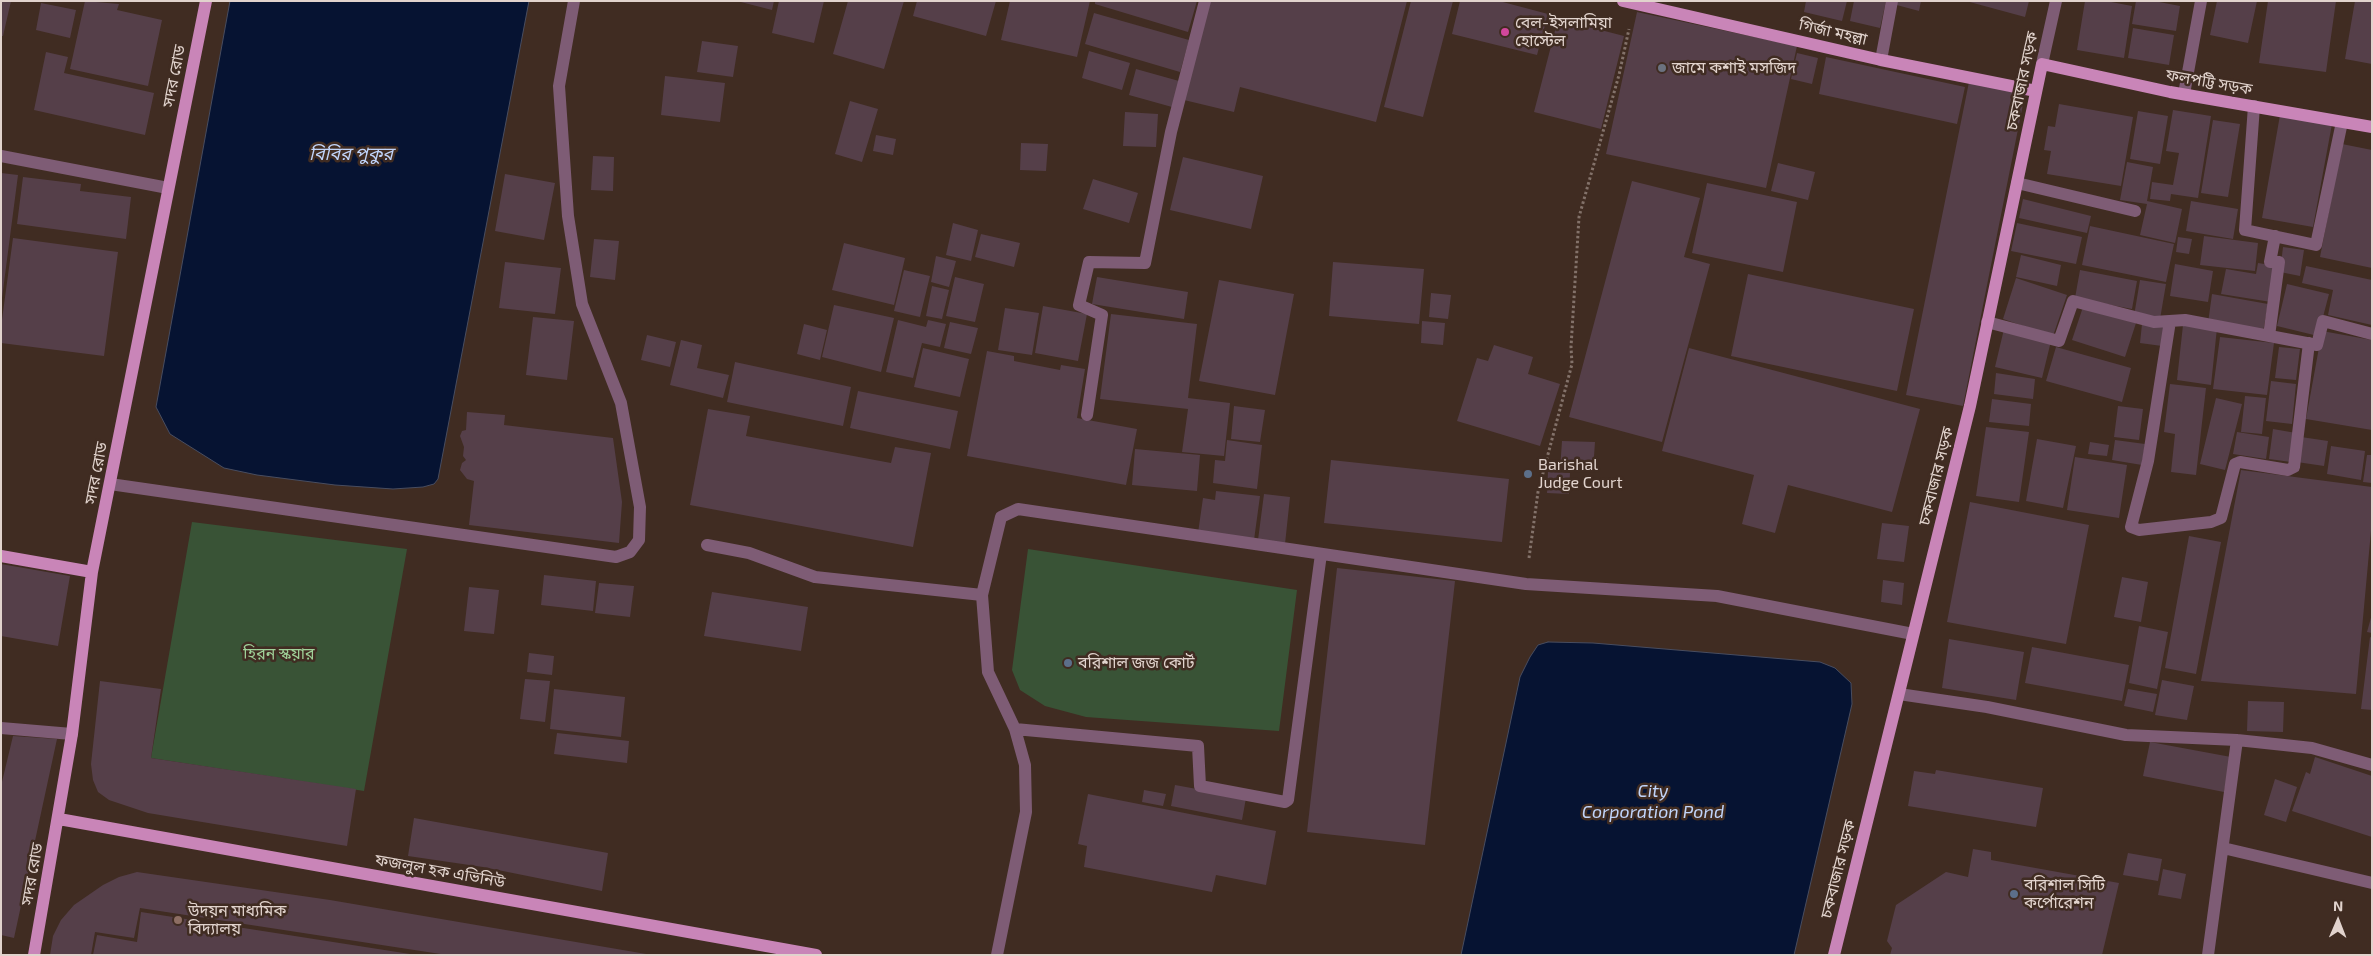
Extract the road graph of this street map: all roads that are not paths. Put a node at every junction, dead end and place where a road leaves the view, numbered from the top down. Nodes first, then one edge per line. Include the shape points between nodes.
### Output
1 (206, 1) edge
2 (574, 1) edge
3 (1205, 1) edge
4 (1892, 1) edge
5 (2056, 1) edge
6 (2202, 1) edge
7 (1628, 2) edge
8 (1881, 60) junction
9 (2042, 64) junction
10 (2036, 90) junction
11 (2184, 94) junction
12 (2254, 106) junction
13 (2342, 122) junction
14 (2372, 128) edge
15 (1, 156) edge
16 (2017, 183) junction
17 (168, 188) junction
18 (2135, 211) dead end
19 (2275, 236) junction
20 (2170, 321) junction
21 (1988, 322) junction
22 (2372, 334) edge
23 (2268, 336) junction
24 (2309, 343) junction
25 (1087, 415) dead end
26 (110, 484) junction
27 (707, 545) dead end
28 (1321, 554) junction
29 (1, 556) edge
30 (92, 572) junction
31 (982, 595) junction
32 (1913, 634) junction
33 (1899, 694) junction
34 (1, 728) edge
35 (1015, 729) junction
36 (72, 734) junction
37 (2237, 740) junction
38 (2372, 765) edge
39 (59, 818) junction
40 (2223, 848) junction
41 (2372, 883) edge
42 (34, 955) edge
43 (816, 955) edge
44 (997, 955) edge
45 (1834, 955) edge
46 (2208, 955) edge

1 - 17 main road, সদর রোড
2 - 26 street via 559,86 568,216 582,304 621,404 640,507 639,540 630,552 616,556
3 - 25 street via 1171,132 1145,263 1090,262 1079,305 1102,315
4 - 8 street
5 - 9 street, চকবাজার সড়ক
6 - 11 street
7 - 8 main road, গির্জা মহল্লা
8 - 10 main road, গির্জা মহল্লা
9 - 10 main road, চকবাজার সড়ক
9 - 11 main road, ফলপট্টি সড়ক
10 - 16 main road, চকবাজার সড়ক
11 - 12 main road, ফলপট্টি সড়ক
12 - 13 main road, ফলপট্টি সড়ক
12 - 19 street via 2245,230
13 - 14 main road, ফলপট্টি সড়ক
13 - 19 street via 2316,245
15 - 17 street
16 - 18 street
16 - 21 main road, চকবাজার সড়ক
17 - 26 main road, সদর রোড
19 - 23 street via 2270,262 2278,262
20 - 21 street via 2154,322 2073,301 2059,341
20 - 23 street via 2185,320
20 - 24 street via 2148,461 2131,527 2139,530 2211,522 2221,518 2235,464 2240,462 2288,470 2294,467
21 - 32 main road, চকবাজার সড়ক
22 - 24 street via 2323,322 2317,345
23 - 24 street
26 - 30 main road, সদর রোড
27 - 31 street via 749,553 815,577
28 - 31 street via 1018,509 1001,517
28 - 32 street via 1526,584 1717,596
28 - 35 street via 1288,800 1285,802 1200,786 1198,746
29 - 30 main road
30 - 36 main road, সদর রোড
31 - 35 street via 988,672
32 - 33 main road, চকবাজার সড়ক
33 - 37 street via 1987,707 2126,735
33 - 45 main road, চকবাজার সড়ক
34 - 36 street
35 - 44 street via 1025,765 1026,812
36 - 39 main road, সদর রোড
37 - 38 street via 2312,748
37 - 40 street
39 - 42 main road, সদর রোড
39 - 43 main road, ফজলুল হক এভিনিউ
40 - 41 street
40 - 46 street

